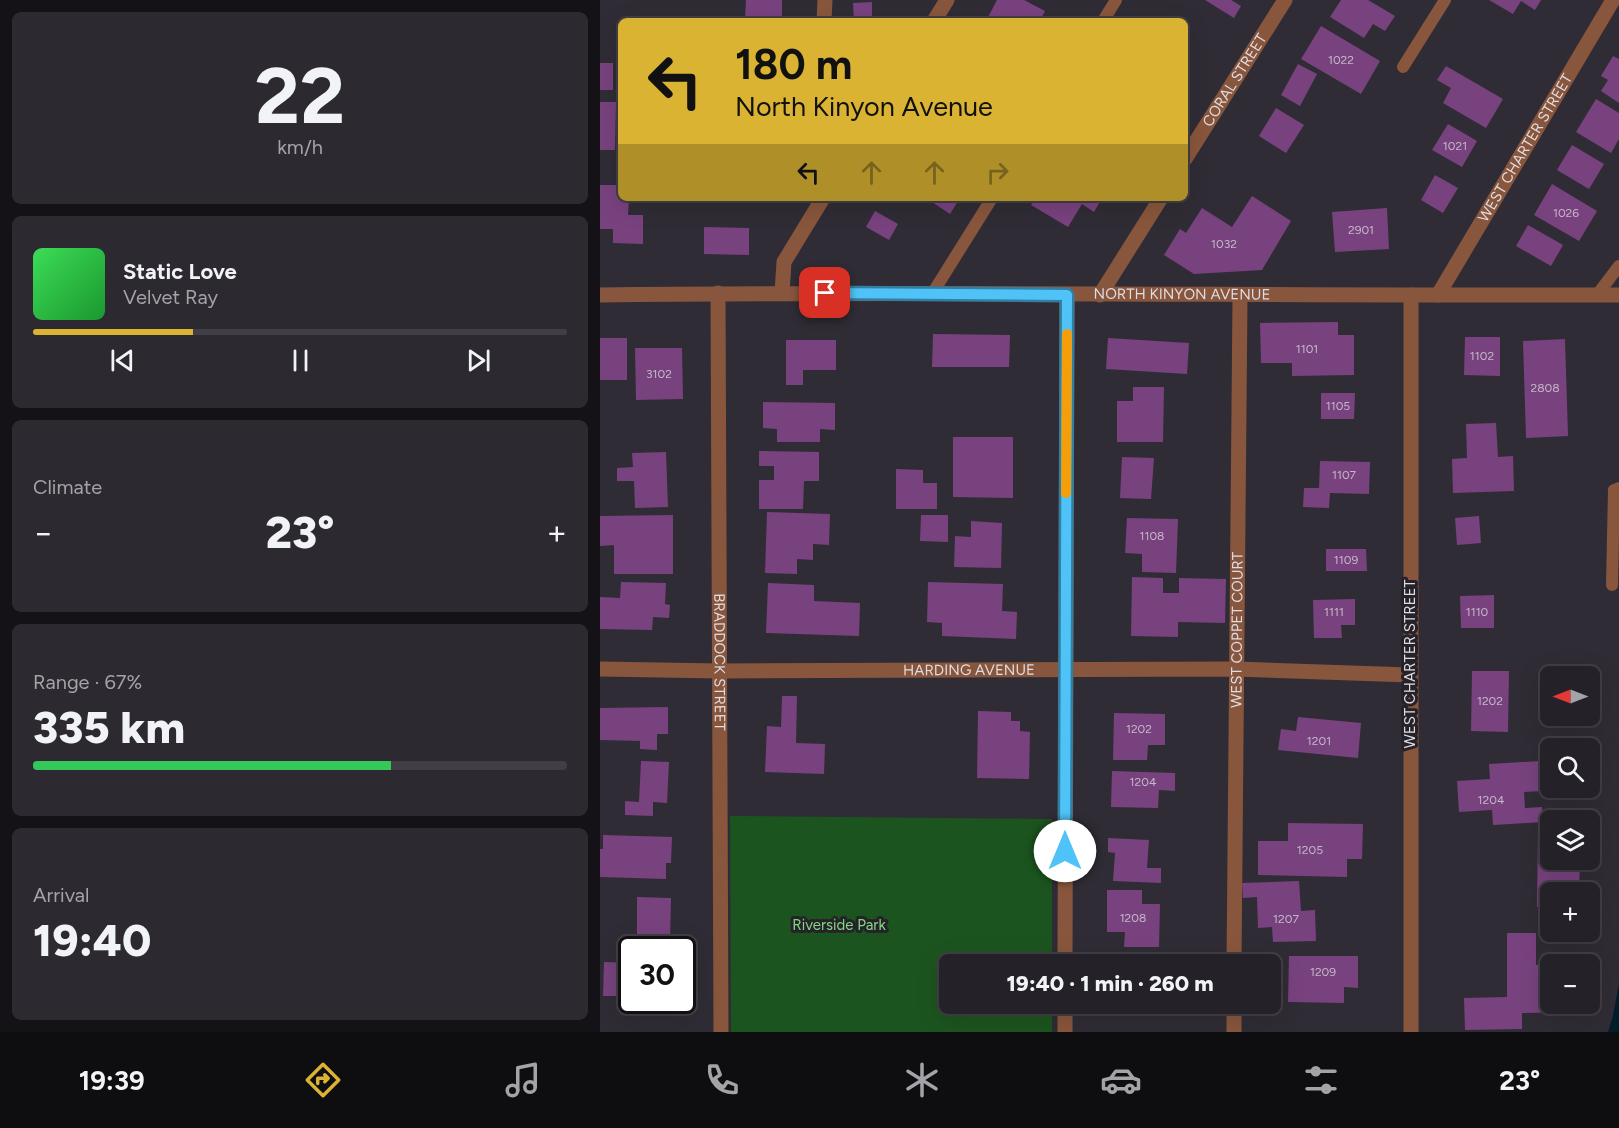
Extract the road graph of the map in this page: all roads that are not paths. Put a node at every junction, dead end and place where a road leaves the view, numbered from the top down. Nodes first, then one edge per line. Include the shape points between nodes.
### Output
1 (825, 0) edge
2 (947, 0) edge
3 (1116, 0) edge
4 (1285, 0) edge
5 (1445, 0) edge
6 (1612, 0) edge
7 (824, 18) edge
8 (936, 18) edge
9 (1105, 18) edge
10 (1403, 67) dead end
11 (1188, 154) edge
12 (821, 201) edge
13 (990, 201) edge
14 (1159, 201) edge
15 (1619, 266) edge
16 (718, 293) junction
17 (782, 293) junction
18 (932, 294) junction
19 (600, 295) edge
20 (1067, 295) junction
21 (1100, 295) junction
22 (1411, 295) junction
23 (1597, 295) junction
24 (1619, 295) edge
25 (1240, 296) junction
26 (1438, 296) junction
27 (1619, 488) edge
28 (1612, 585) dead end
29 (600, 669) edge
30 (1236, 669) junction
31 (1066, 670) junction
32 (720, 671) junction
33 (1410, 675) junction
34 (1065, 954) edge
35 (1234, 954) edge
36 (1065, 1014) edge
37 (1234, 1014) edge
38 (721, 1032) edge
39 (1065, 1032) edge
40 (1234, 1032) edge
41 (1411, 1032) edge

1 - 7 street
2 - 8 street
3 - 9 lane
4 - 11 street, CORAL STREET
5 - 10 lane
6 - 26 street, WEST CHARTER STREET
12 - 17 street via 784,262
13 - 18 lane
14 - 21 street
15 - 23 lane
16 - 17 street, NORTH KINYON AVENUE
16 - 19 street, NORTH KINYON AVENUE
16 - 32 street, BRADDOCK STREET
17 - 18 street, NORTH KINYON AVENUE
18 - 20 street, NORTH KINYON AVENUE
20 - 21 street, NORTH KINYON AVENUE
20 - 31 street
21 - 25 street, NORTH KINYON AVENUE
22 - 25 street, NORTH KINYON AVENUE
22 - 26 street, NORTH KINYON AVENUE
22 - 33 street, WEST CHARTER STREET
23 - 24 street, NORTH KINYON AVENUE
23 - 26 street, NORTH KINYON AVENUE
25 - 30 street, WEST COPPET COURT
27 - 28 lane via 1614,490
29 - 32 street, HARDING AVENUE
30 - 31 street, HARDING AVENUE
30 - 33 street, HARDING AVENUE
30 - 35 street, WEST COPPET COURT
31 - 32 street, HARDING AVENUE
31 - 34 street
32 - 38 street, BRADDOCK STREET
33 - 41 street, WEST CHARTER STREET
36 - 39 street
37 - 40 street

